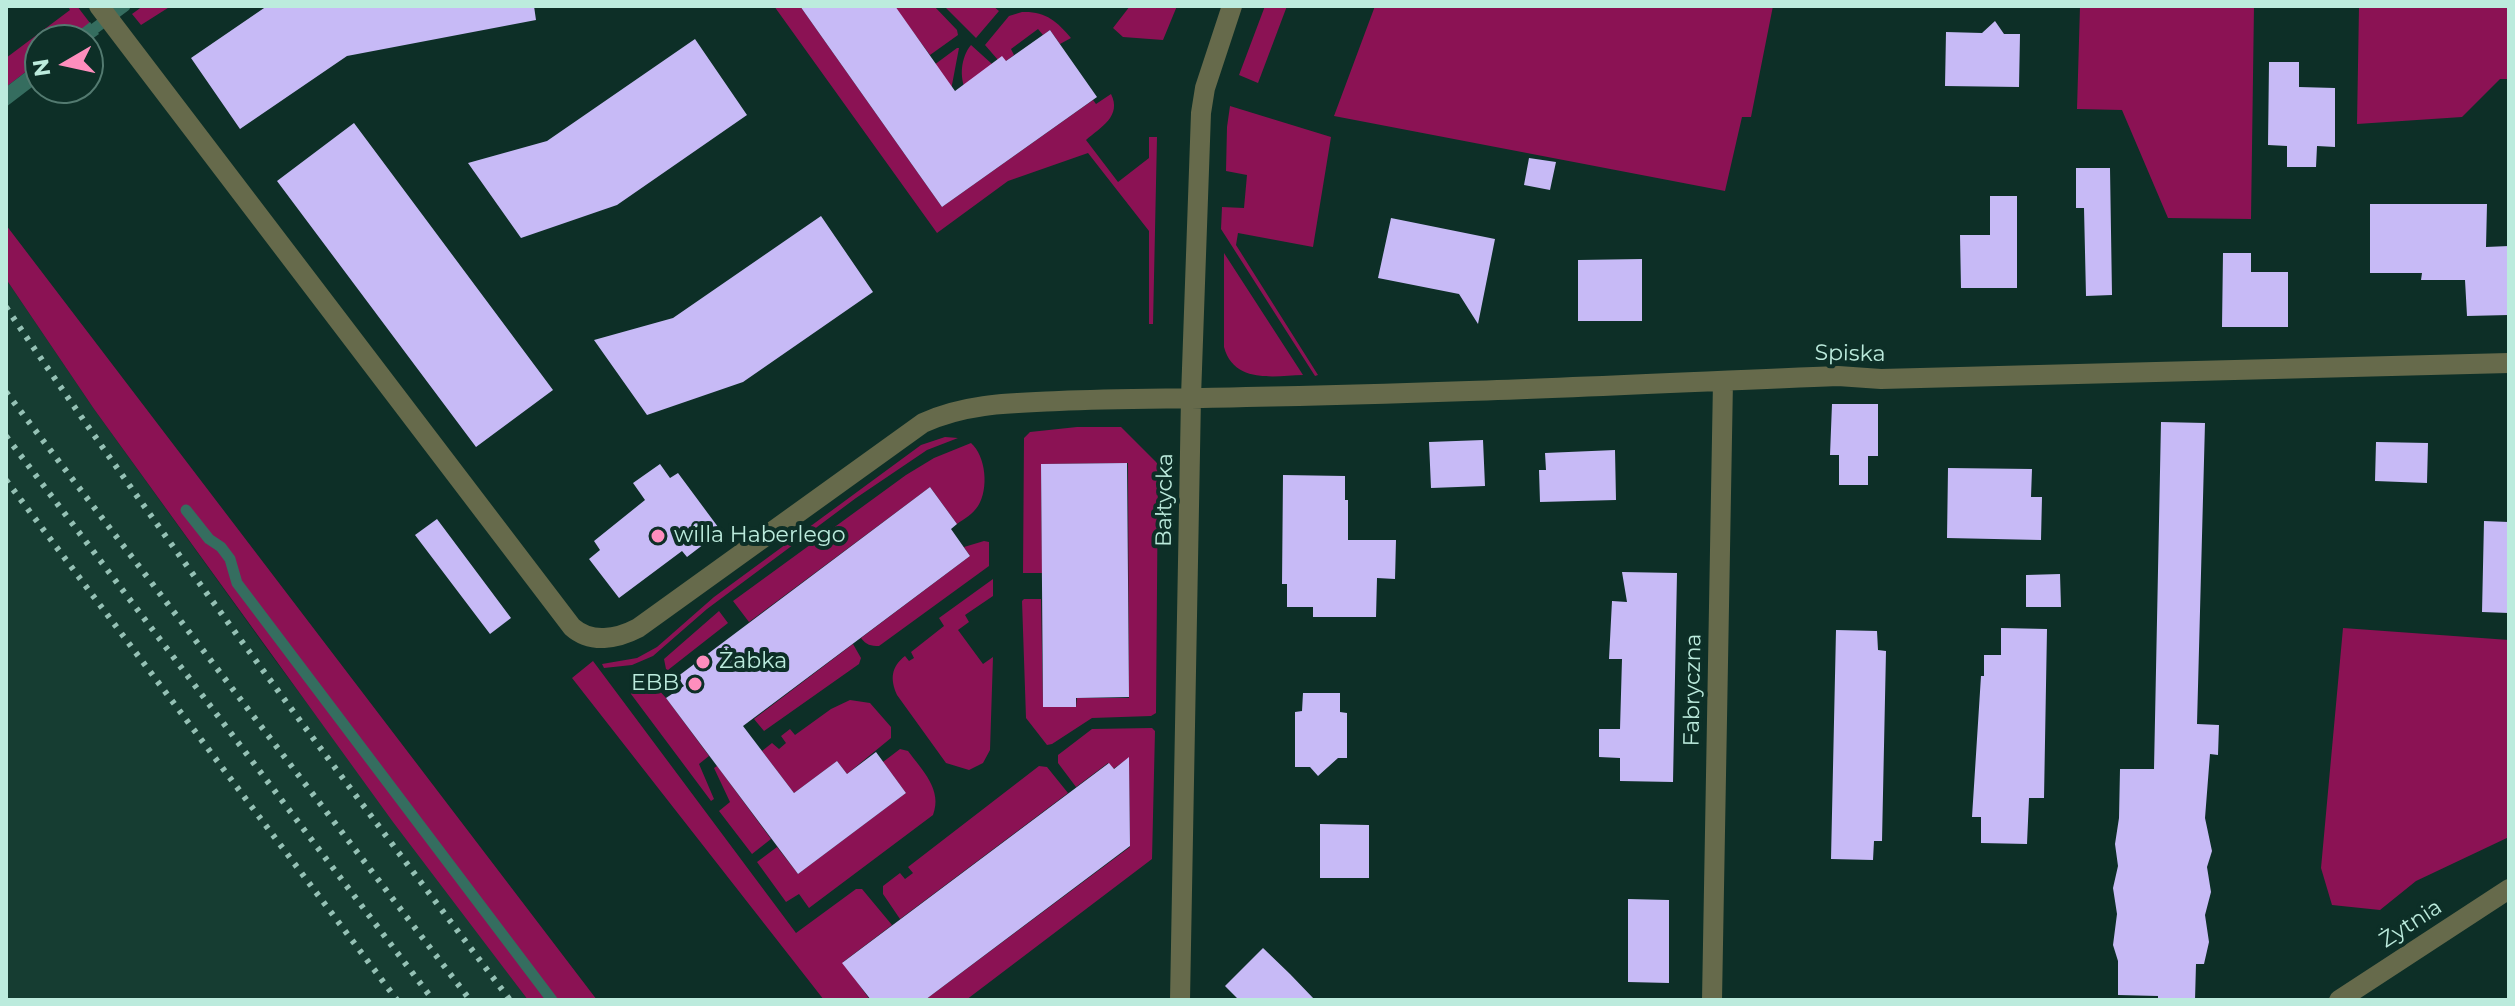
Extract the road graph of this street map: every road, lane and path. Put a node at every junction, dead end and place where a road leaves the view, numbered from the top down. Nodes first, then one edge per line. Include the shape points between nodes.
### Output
1 (99, 6) edge
2 (1232, 6) edge
3 (2509, 363) edge
4 (1723, 381) junction
5 (1191, 397) junction
6 (2509, 889) edge
7 (1180, 1000) edge
8 (1712, 1000) edge
9 (2339, 1000) edge

1 - 5 street, Spiska via 572,627 589,638 638,628 923,423 943,414 998,404
2 - 5 street, Bałtycka via 1201,113
3 - 4 street, Spiska
4 - 5 street, Spiska
4 - 8 street, Fabryczna
5 - 7 street, Bałtycka
6 - 9 street, Żytnia

